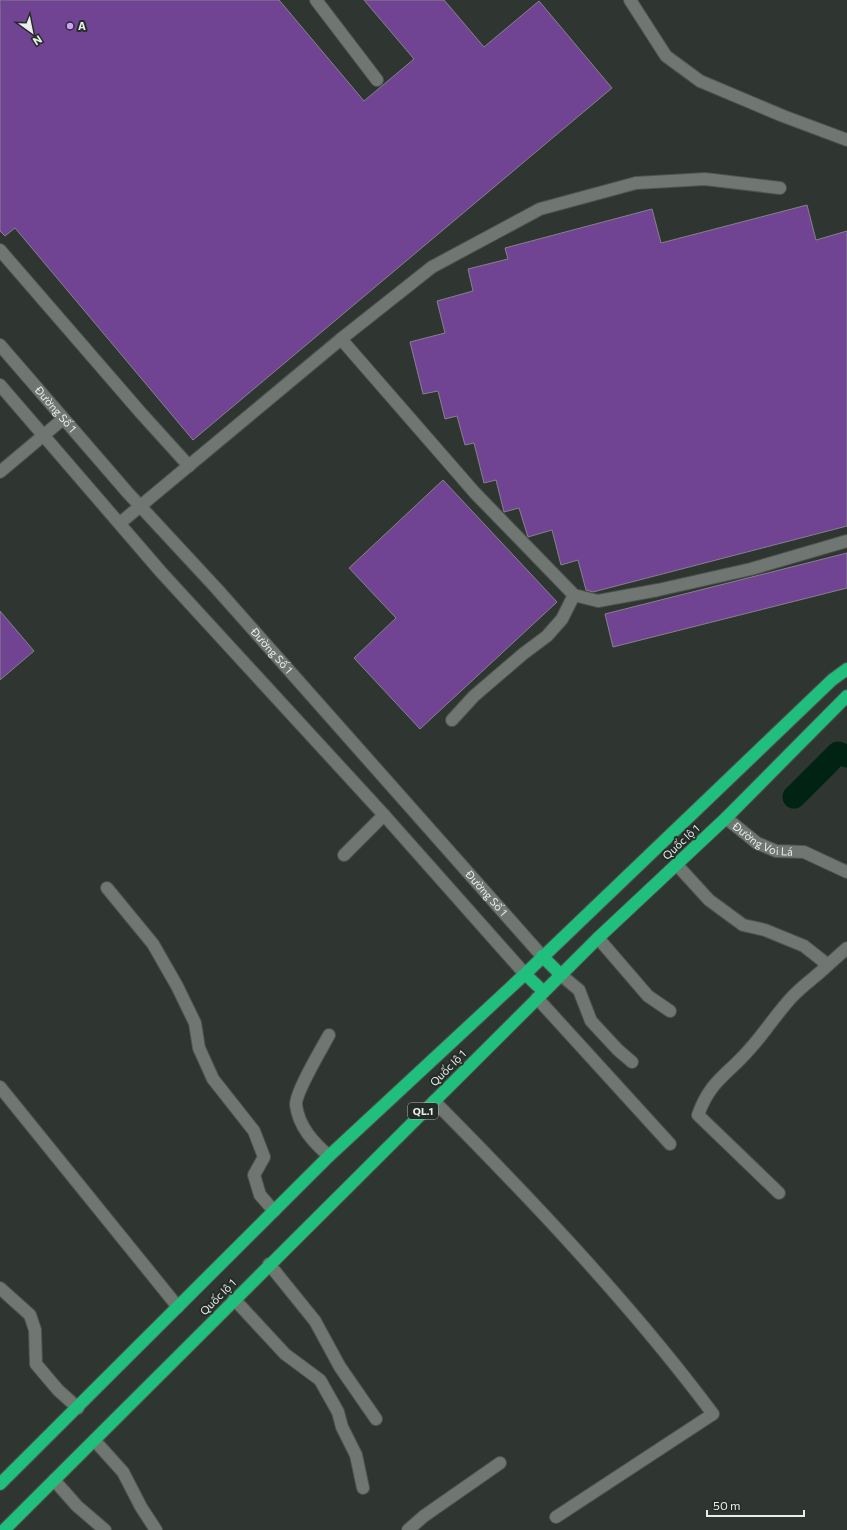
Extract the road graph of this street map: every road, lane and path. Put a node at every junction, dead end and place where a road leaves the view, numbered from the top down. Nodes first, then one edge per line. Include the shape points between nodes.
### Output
1 (316, 0) edge
2 (630, 0) edge
3 (377, 80) dead end
4 (847, 140) edge
5 (780, 188) dead end
6 (0, 250) edge
7 (341, 340) junction
8 (0, 345) edge
9 (0, 385) edge
10 (63, 419) junction
11 (44, 435) junction
12 (189, 466) junction
13 (0, 472) edge
14 (140, 506) junction
15 (120, 524) junction
16 (847, 541) edge
17 (574, 595) junction
18 (847, 669) edge
19 (847, 696) edge
20 (452, 720) dead end
21 (384, 815) junction
22 (726, 818) junction
23 (344, 855) dead end
24 (676, 865) junction
25 (847, 872) edge
26 (107, 888) dead end
27 (598, 938) junction
28 (847, 948) edge
29 (542, 956) junction
30 (828, 965) junction
31 (525, 974) junction
32 (561, 974) junction
33 (540, 995) junction
34 (670, 1011) dead end
35 (329, 1035) dead end
36 (632, 1062) dead end
37 (0, 1087) edge
38 (434, 1101) junction
39 (670, 1144) dead end
40 (328, 1156) junction
41 (779, 1192) dead end
42 (274, 1211) junction
43 (269, 1264) junction
44 (0, 1288) edge
45 (234, 1299) junction
46 (178, 1307) junction
47 (78, 1408) junction
48 (376, 1419) dead end
49 (94, 1441) junction
50 (500, 1464) dead end
51 (54, 1480) junction
52 (0, 1484) edge
53 (363, 1488) dead end
54 (556, 1517) dead end
55 (10, 1528) edge
56 (105, 1530) edge
57 (156, 1530) edge
58 (408, 1530) edge

1 - 3 street
2 - 4 street via 666,56 700,81
5 - 7 street via 705,179 636,183 540,209 432,267
6 - 12 street
7 - 12 street
7 - 17 street via 475,493
8 - 10 street, Đường Số 1
9 - 11 street
10 - 11 street
10 - 14 street, Đường Số 1
11 - 13 street
11 - 15 street
12 - 14 street
14 - 15 street
14 - 29 street, Đường Số 1 via 217,589
15 - 21 street
16 - 17 street via 751,569 658,590 598,601
17 - 20 street via 562,620 547,636 480,692
18 - 29 highway, Quốc lộ 1 / QL.1 via 832,680
19 - 22 highway, Quốc lộ 1 / QL.1
21 - 23 street
21 - 31 street
22 - 24 highway, Quốc lộ 1 / QL.1
22 - 25 street, Đường Voi Lá via 757,843 776,851 804,852
24 - 27 highway, Quốc lộ 1 / QL.1
24 - 30 street via 709,900 743,925 765,930 804,946
26 - 42 street via 153,944 195,1023 199,1048 213,1079 254,1131 264,1157 254,1175 260,1195
27 - 32 highway, Quốc lộ 1 / QL.1
27 - 34 street via 648,996
28 - 30 street
29 - 31 highway, Quốc lộ 1 / QL.1
29 - 32 highway
30 - 41 street via 792,997 747,1052 723,1074 704,1096 698,1115
31 - 33 highway
31 - 40 highway, Quốc lộ 1 / QL.1
32 - 33 highway, Quốc lộ 1 / QL.1
32 - 36 street via 579,990 591,1020
33 - 38 highway, Quốc lộ 1 / QL.1
33 - 39 street
35 - 40 street via 300,1088 296,1104 311,1140
37 - 46 street
38 - 43 highway, Quốc lộ 1 / QL.1
38 - 54 street via 570,1244 666,1354 713,1414
40 - 42 highway, Quốc lộ 1 / QL.1
42 - 46 highway, Quốc lộ 1 / QL.1
43 - 45 highway, Quốc lộ 1 / QL.1
43 - 48 street via 315,1321 340,1367
44 - 47 street via 30,1315 35,1330 36,1364 58,1390
45 - 49 highway, Quốc lộ 1 / QL.1
45 - 53 street via 285,1354 320,1380 338,1412 342,1427 356,1455
46 - 47 highway, Quốc lộ 1 / QL.1
47 - 52 highway, Quốc lộ 1 / QL.1
49 - 51 highway, Quốc lộ 1 / QL.1
49 - 57 street via 123,1472
50 - 58 street via 424,1516
51 - 55 highway, Quốc lộ 1 / QL.1
51 - 56 street via 77,1506

